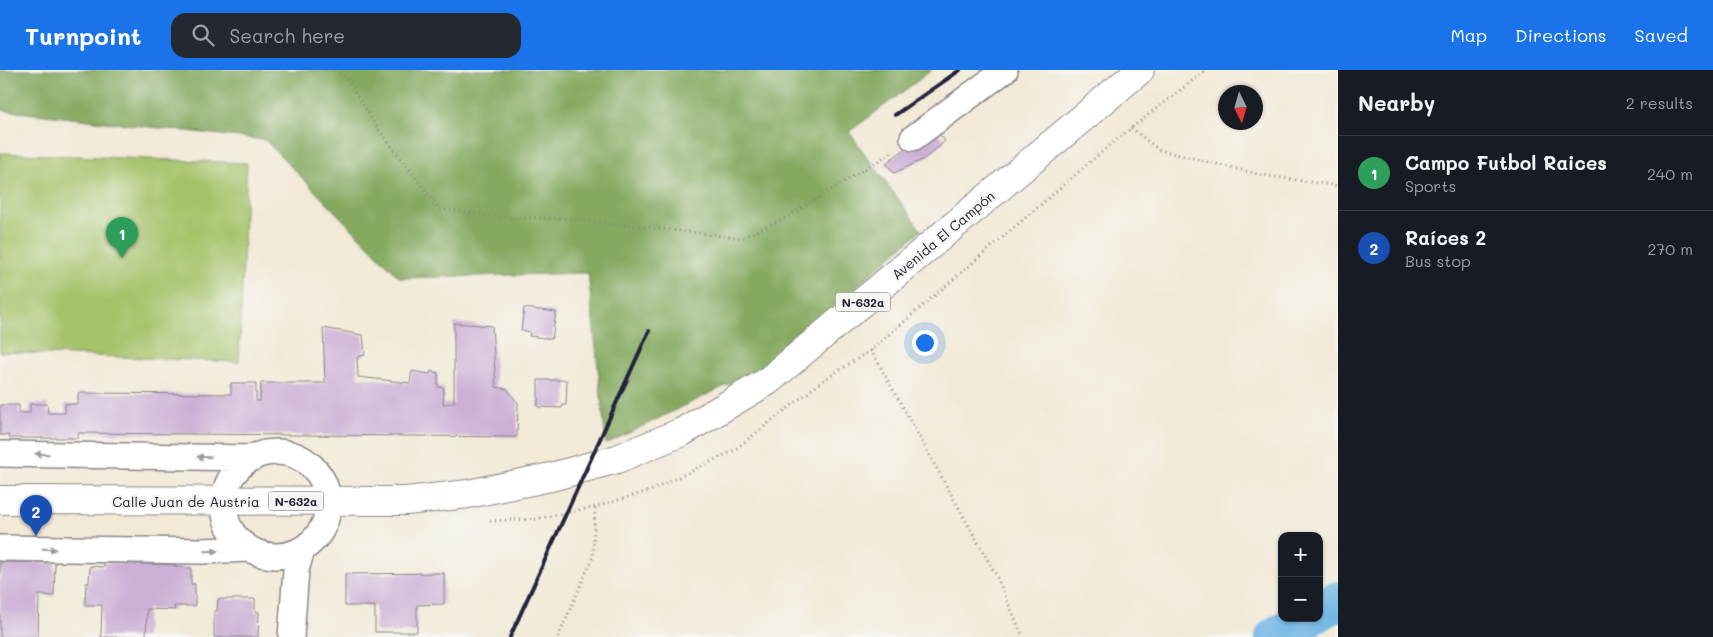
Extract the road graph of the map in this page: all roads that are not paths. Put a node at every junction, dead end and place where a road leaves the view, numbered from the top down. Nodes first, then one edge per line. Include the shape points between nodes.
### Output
1 (1005, 70) edge
2 (1140, 70) edge
3 (913, 138) road end
4 (0, 454) edge
5 (253, 458) junction
6 (551, 477) joint
7 (0, 500) edge
8 (224, 501) junction
9 (329, 501) junction
10 (0, 548) edge
11 (249, 549) junction
12 (302, 550) junction
13 (292, 637) edge

1 - 3 street
2 - 6 main road, Avenida El Campón / N-632a via 768,381 682,432 617,459
5 -> 4 street
5 - 8 street via 238,468
5 - 9 street via 269,452 286,453 302,459 316,470 325,484
6 - 9 main road, Calle Juan de Austria / N-632a via 468,494 406,501
7 - 8 main road, Calle Juan de Austria / N-632a
8 - 9 main road, Calle Juan de Austria / N-632a
8 - 11 street via 230,528
9 - 12 street via 322,529
10 -> 11 street
11 - 12 street via 276,556
12 - 13 street via 296,570

